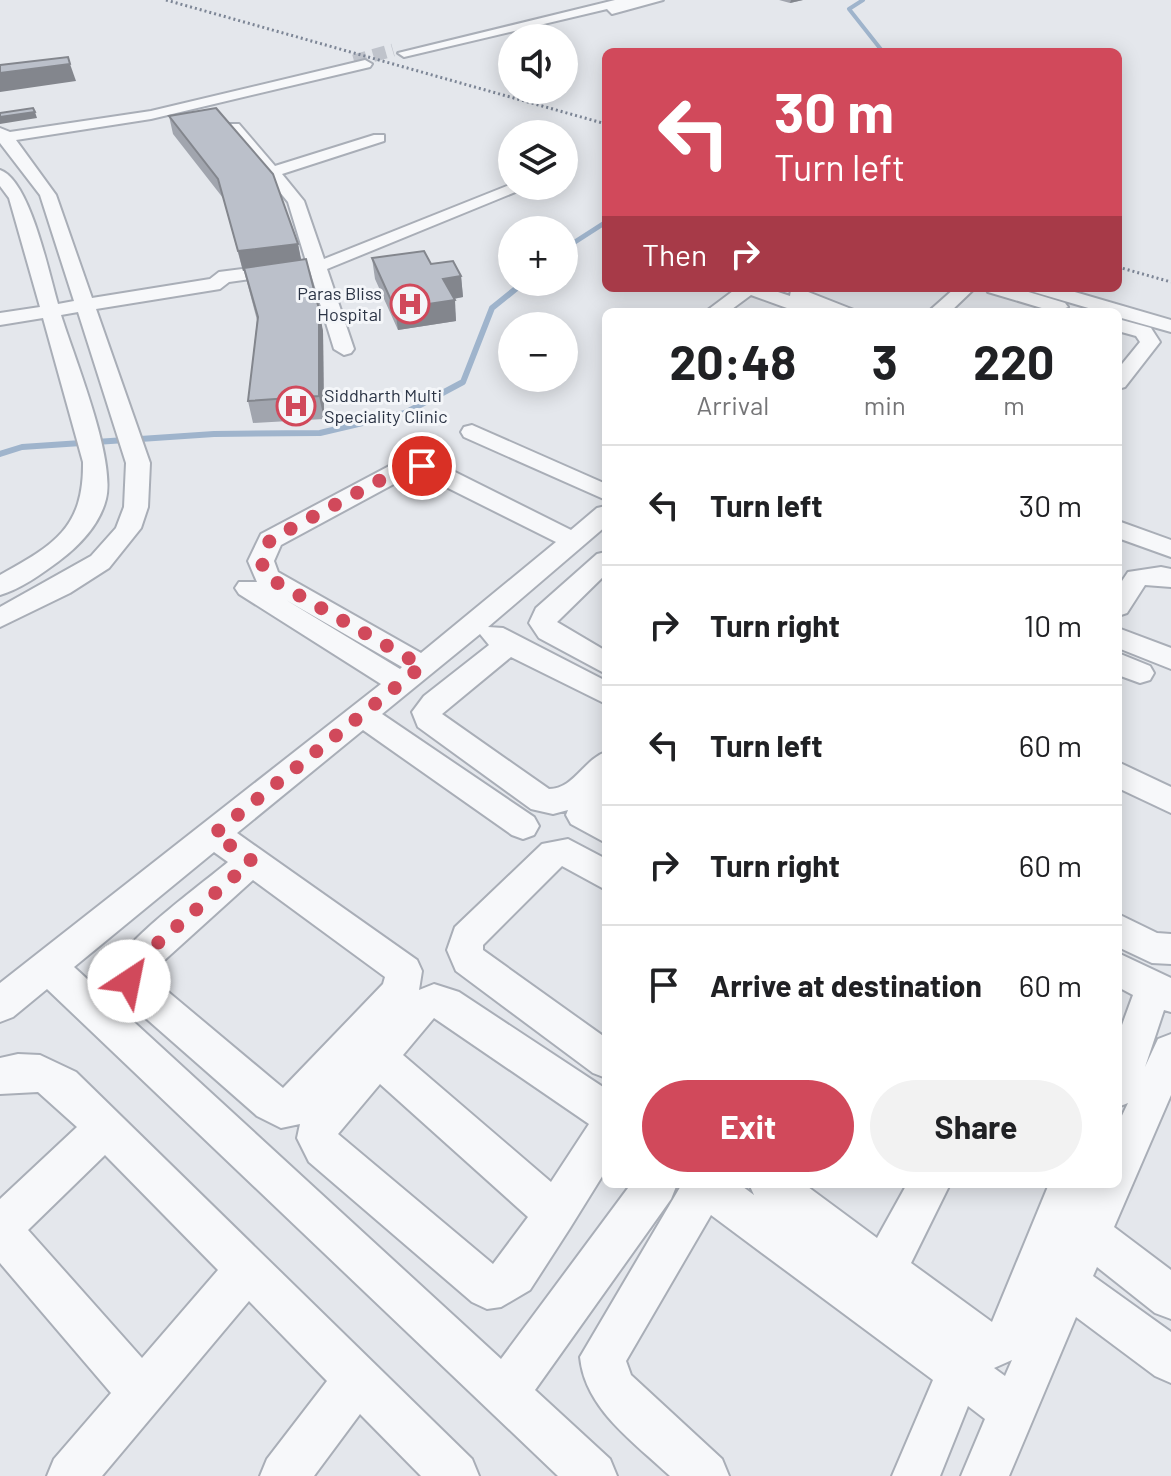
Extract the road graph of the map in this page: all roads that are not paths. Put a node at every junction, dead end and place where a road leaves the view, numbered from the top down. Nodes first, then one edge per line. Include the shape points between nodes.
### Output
1 (608, 0) edge
2 (630, 0) edge
3 (657, 0) edge
4 (450, 47) dead end
5 (99, 124) junction
6 (234, 127) edge
7 (2, 134) edge
8 (379, 138) dead end
9 (38, 156) junction
10 (272, 172) junction
11 (0, 175) edge
12 (6, 189) edge
13 (498, 196) edge
14 (317, 264) junction
15 (750, 292) edge
16 (751, 292) edge
17 (759, 292) edge
18 (792, 292) edge
19 (937, 292) edge
20 (961, 292) edge
21 (1008, 292) edge
22 (1055, 292) edge
23 (85, 305) junction
24 (722, 308) edge
25 (738, 308) edge
26 (805, 308) edge
27 (838, 308) edge
28 (919, 308) edge
29 (943, 308) edge
30 (1062, 308) edge
31 (1109, 308) edge
32 (51, 310) junction
33 (1122, 312) edge
34 (0, 319) edge
35 (1122, 326) edge
36 (1171, 326) edge
37 (344, 349) dead end
38 (1122, 378) edge
39 (472, 432) dead end
40 (602, 491) edge
41 (602, 516) edge
42 (1122, 531) edge
43 (572, 542) junction
44 (1171, 549) edge
45 (602, 558) edge
46 (602, 564) edge
47 (1171, 579) edge
48 (0, 586) edge
49 (248, 588) dead end
50 (1122, 601) edge
51 (0, 618) edge
52 (473, 625) junction
53 (1122, 639) edge
54 (509, 644) junction
55 (1171, 659) edge
56 (602, 662) edge
57 (412, 675) junction
58 (602, 692) edge
59 (362, 715) junction
60 (602, 768) edge
61 (1122, 776) edge
62 (602, 792) edge
63 (1122, 799) edge
64 (1171, 801) edge
65 (1171, 823) edge
66 (523, 826) dead end
67 (602, 828) edge
68 (214, 834) junction
69 (252, 861) junction
70 (602, 873) edge
71 (1122, 931) edge
72 (1171, 949) edge
73 (48, 966) junction
74 (1122, 971) edge
75 (1162, 992) edge
76 (0, 1005) edge
77 (1171, 1052) edge
78 (375, 1055) junction
79 (602, 1057) edge
80 (0, 1076) edge
81 (1122, 1079) edge
82 (602, 1109) edge
83 (104, 1128) junction
84 (602, 1140) edge
85 (1122, 1146) edge
86 (653, 1188) edge
87 (703, 1188) edge
88 (709, 1188) edge
89 (775, 1188) edge
90 (927, 1188) edge
91 (1100, 1188) edge
92 (1102, 1188) edge
93 (555, 1213) junction
94 (0, 1229) edge
95 (1089, 1235) junction
96 (247, 1270) junction
97 (884, 1270) junction
98 (1067, 1284) junction
99 (1171, 1297) edge
100 (1171, 1360) edge
101 (959, 1372) junction
102 (357, 1380) junction
103 (142, 1393) junction
104 (503, 1395) junction
105 (1013, 1411) junction
106 (445, 1473) edge
107 (71, 1476) edge
108 (284, 1476) edge
109 (593, 1476) edge
110 (705, 1476) edge
111 (916, 1476) edge
112 (985, 1476) edge

1 - 2 street via 398,51
3 - 4 street
5 - 7 street
5 - 7 street via 321,78 360,63
5 - 9 street
6 - 10 street
7 - 9 street
8 - 10 street
9 - 23 street
10 - 14 street via 296,201
11 - 12 street
12 - 32 street
13 - 14 street via 331,263
14 - 23 street
14 - 37 street
15 - 24 street
16 - 25 street
17 - 26 street
18 - 27 street
19 - 28 street
20 - 29 street
21 - 30 street
22 - 31 street
23 - 32 street
23 - 51 street via 135,456 136,508 117,544 85,573
32 - 34 street
32 - 48 street via 95,462 95,498 81,530 32,569
33 - 36 street
35 - 38 street via 1144,332 1150,342
39 - 40 street
41 - 43 street
42 - 44 street
43 - 45 street
43 - 52 street
43 - 57 street via 415,465 270,540 261,561 267,577
46 - 56 street via 546,614 543,623
47 - 50 street via 1137,578
49 - 57 street
52 - 54 street
52 - 57 street
53 - 55 street
54 - 58 street
54 - 60 street via 434,703 428,719 542,800 571,800
57 - 59 street
59 - 66 street
59 - 68 street
61 - 64 street
62 - 67 street via 582,815
63 - 65 street
68 - 69 street
68 - 73 street
69 - 69 street via 404,971 400,992 290,1109 271,1103 129,981 136,962
70 - 79 street via 568,852 554,853 467,938 465,950 469,960
71 - 72 street via 1152,948
73 - 76 street
73 - 104 street
74 - 75 street
75 - 81 street
77 - 85 street
78 - 82 street via 422,1005 434,1001
78 - 93 street
78 - 93 street via 319,1126 317,1138 323,1148 487,1287 515,1275
80 - 83 street via 25,1070 46,1074
83 - 94 street
83 - 96 street
84 - 93 street
86 - 104 street
87 - 110 street via 603,1357 605,1375 615,1391
88 - 101 street
89 - 97 street
90 - 97 street
91 - 97 street via 1008,1338 991,1347
92 - 95 street
94 - 103 street
95 - 98 street
95 - 99 street
96 - 102 street
96 - 103 street
98 - 100 street
98 - 105 street
101 - 105 street
101 - 111 street
102 - 106 street
102 - 108 street
103 - 107 street
104 - 109 street
105 - 112 street

